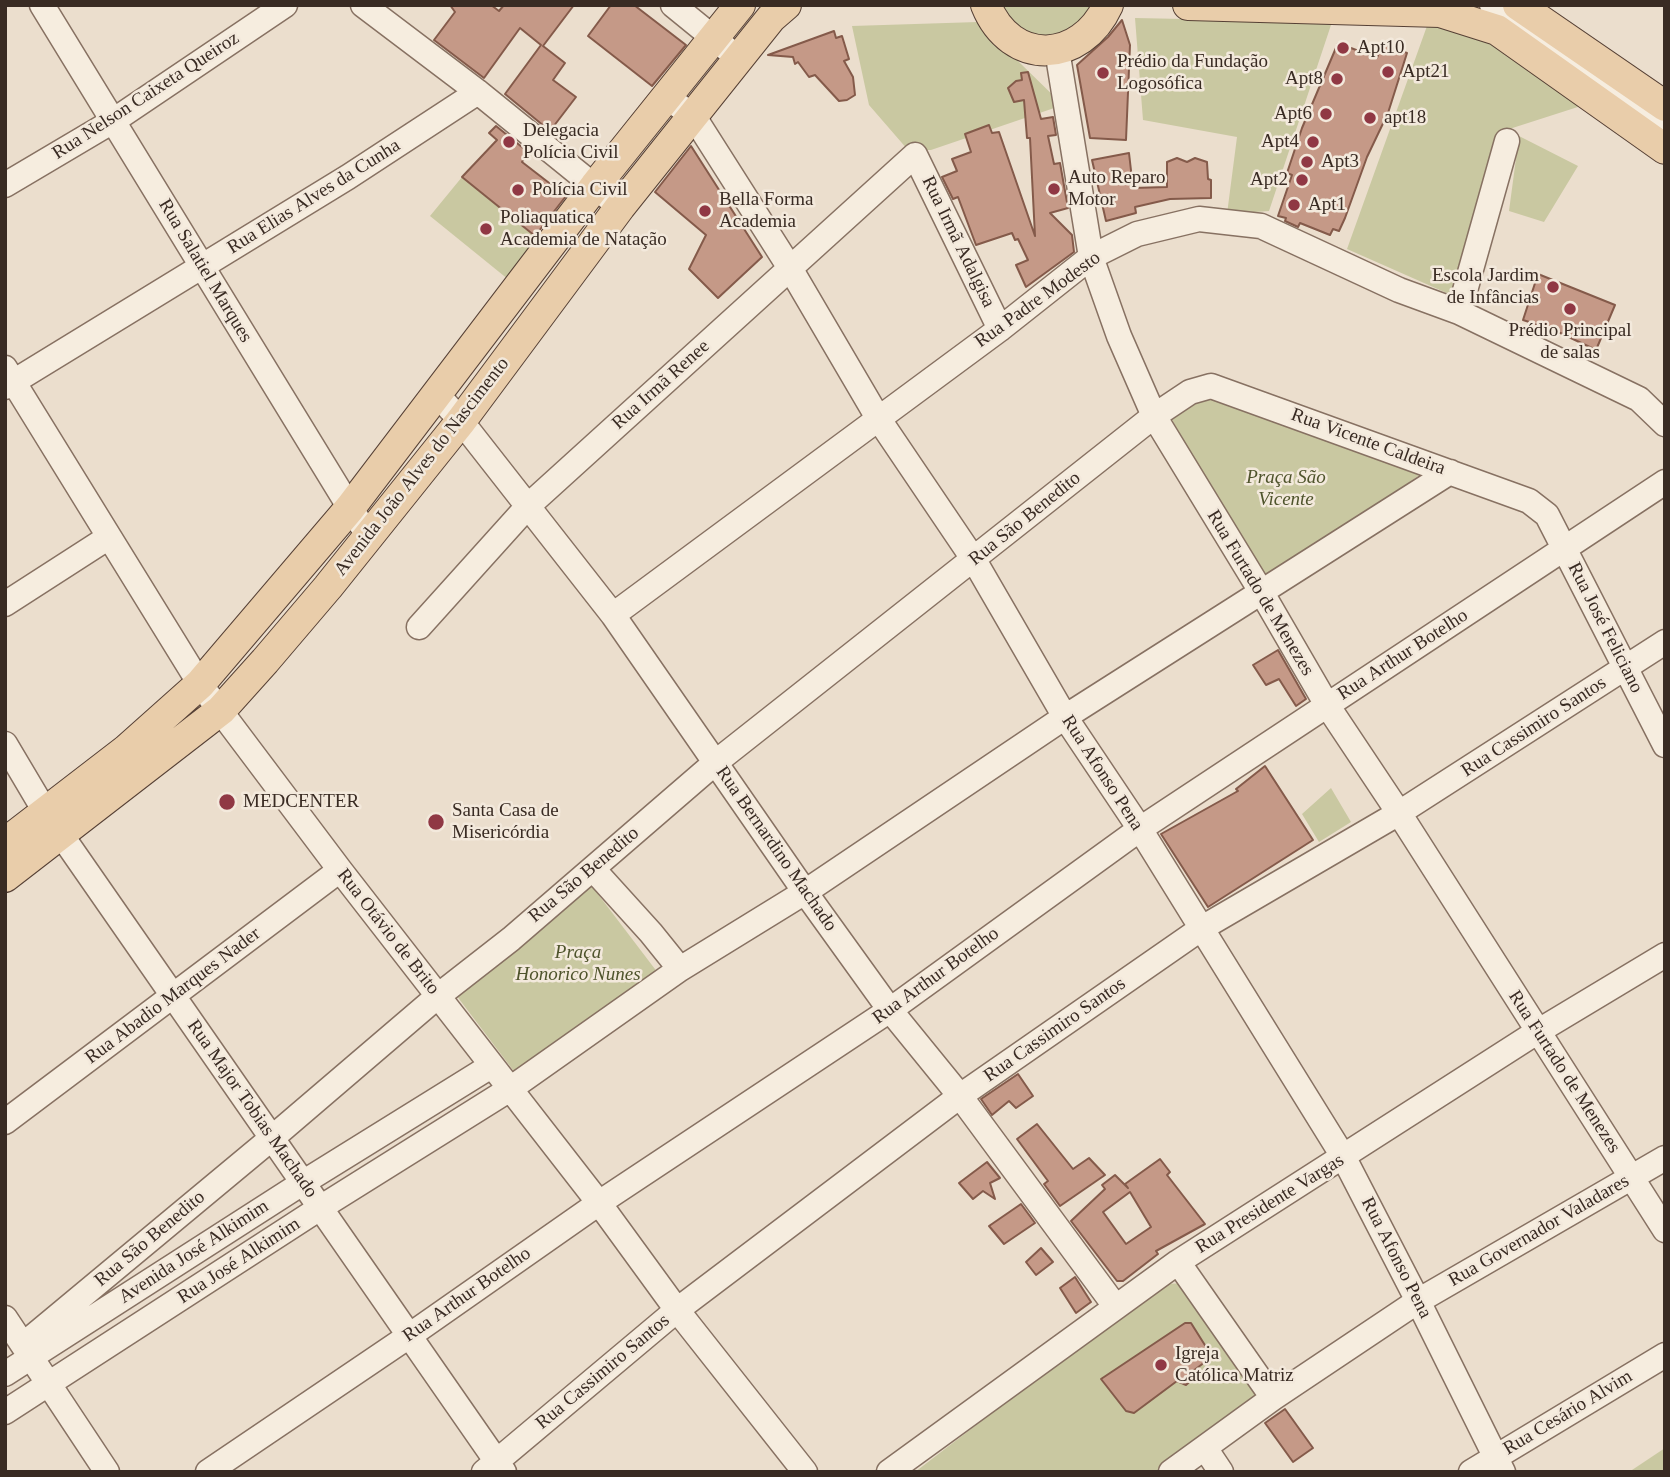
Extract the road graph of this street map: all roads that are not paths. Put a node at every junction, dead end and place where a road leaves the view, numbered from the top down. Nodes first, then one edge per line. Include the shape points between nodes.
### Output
1 (41, 5) edge
2 (285, 5) edge
3 (363, 5) edge
4 (674, 5) edge
5 (740, 5) edge
6 (786, 5) edge
7 (986, 5) edge
8 (1108, 5) edge
9 (1188, 5) edge
10 (1492, 5) edge
11 (1518, 5) edge
12 (713, 37) junction
13 (1058, 50) junction
14 (740, 59) junction
15 (478, 92) junction
16 (667, 97) junction
17 (1665, 106) edge
18 (694, 117) junction
19 (113, 121) junction
20 (1665, 131) edge
21 (1507, 141) dead end
22 (1665, 149) edge
23 (915, 155) joint
24 (5, 185) edge
25 (595, 186) junction
26 (620, 207) junction
27 (1091, 257) junction
28 (202, 267) junction
29 (790, 268) junction
30 (1460, 312) junction
31 (1000, 329) junction
32 (8, 379) edge
33 (436, 393) junction
34 (1154, 416) junction
35 (878, 418) junction
36 (461, 421) junction
37 (1665, 424) edge
38 (1450, 472) junction
39 (1665, 482) edge
40 (528, 506) junction
41 (350, 508) junction
42 (369, 536) junction
43 (109, 537) junction
44 (1565, 548) junction
45 (974, 560) junction
46 (306, 562) junction
47 (328, 587) junction
48 (1262, 593) junction
49 (5, 604) edge
50 (613, 615) junction
51 (419, 627) dead end
52 (1665, 642) edge
53 (1626, 668) junction
54 (200, 684) junction
55 (1327, 705) junction
56 (220, 710) junction
57 (1065, 717) junction
58 (5, 744) edge
59 (1665, 745) edge
60 (716, 762) junction
61 (1399, 813) junction
62 (53, 823) junction
63 (1140, 829) junction
64 (5, 843) edge
65 (593, 869) junction
66 (340, 870) junction
67 (5, 877) edge
68 (805, 892) junction
69 (1202, 928) junction
70 (1665, 955) edge
71 (680, 969) junction
72 (174, 995) junction
73 (438, 996) junction
74 (890, 1010) junction
75 (1537, 1032) junction
76 (491, 1066) junction
77 (510, 1089) junction
78 (960, 1096) junction
79 (5, 1122) edge
80 (272, 1138) junction
81 (1344, 1158) junction
82 (1665, 1158) edge
83 (1633, 1177) junction
84 (304, 1182) junction
85 (599, 1203) junction
86 (320, 1208) junction
87 (1665, 1230) edge
88 (1178, 1262) junction
89 (1418, 1301) junction
90 (1115, 1306) junction
91 (677, 1310) junction
92 (5, 1318) edge
93 (408, 1336) junction
94 (27, 1351) junction
95 (1665, 1356) edge
96 (5, 1374) edge
97 (50, 1385) junction
98 (1273, 1398) junction
99 (5, 1412) edge
100 (1205, 1448) junction
101 (1499, 1464) edge
102 (494, 1468) edge
103 (107, 1472) edge
104 (208, 1472) edge
105 (805, 1472) edge
106 (888, 1472) edge
107 (1171, 1472) edge
108 (1221, 1472) edge
109 (1471, 1472) edge

1 - 19 street, Rua Salatiel Marques
2 - 19 street, Rua Nelson Caixeta Queiroz
3 - 15 street
4 - 12 street
5 - 12 main road
6 - 14 main road, Avenida João Alves do Nascimento
7 - 13 main road via 991,19 1020,45
8 - 13 main road via 1089,34
9 - 22 main road via 1440,12 1497,30
10 - 20 street
11 - 17 main road
12 - 14 street
12 - 16 main road
13 - 27 street, Rua Furtado de Menezes
14 - 18 main road, Avenida João Alves do Nascimento
15 - 25 street
15 - 28 street, Rua Elias Alves da Cunha
16 - 18 street, Rua Afonso Pena
16 - 25 main road
18 - 26 main road, Avenida João Alves do Nascimento
18 - 29 street, Rua Afonso Pena
19 - 24 street, Rua Nelson Caixeta Queiroz
19 - 28 street, Rua Salatiel Marques
21 - 30 street
23 - 29 street, Rua Irmã Renee
23 - 31 street, Rua Irmã Adalgisa
25 - 26 street
25 - 33 main road
26 - 36 main road, Avenida João Alves do Nascimento
27 - 30 street, Rua Padre Modesto via 1137,234 1199,219 1261,226 1399,290
27 - 31 street, Rua Padre Modesto
27 - 34 street, Rua Furtado de Menezes
28 - 32 street, Rua Elias Alves da Cunha
28 - 41 street, Rua Salatiel Marques
29 - 35 street, Rua Afonso Pena
29 - 40 street, Rua Irmã Renee
30 - 37 street, Rua Padre Modesto via 1639,399
31 - 35 street, Rua Padre Modesto
32 - 43 street, Rua Otávio de Brito
33 - 36 street, Rua Bernardino Machado
33 - 41 main road
34 - 38 street, Rua Vicente Caldeira via 1190,392 1211,386
34 - 45 street, Rua São Benedito
34 - 48 street, Rua Furtado de Menezes
35 - 45 street, Rua Afonso Pena
35 - 50 street, Rua Padre Modesto
36 - 40 street, Rua Bernardino Machado
36 - 42 main road, Avenida João Alves do Nascimento
38 - 44 street, Rua Vicente Caldeira via 1530,501 1547,515
38 - 48 street, Rua José Alkimim
39 - 44 street, Rua Arthur Botelho
40 - 50 street, Rua Bernardino Machado
40 - 51 street, Rua Irmã Renee
41 - 42 street, Rua Salatiel Marques
41 - 46 main road
42 - 47 main road, Avenida João Alves do Nascimento
43 - 49 street
43 - 54 street, Rua Otávio de Brito
44 - 53 street, Rua José Feliciano
44 - 55 street, Rua Arthur Botelho
45 - 57 street, Rua Afonso Pena
45 - 60 street, Rua São Benedito
46 - 47 main road
46 - 54 main road
47 - 56 main road, Avenida João Alves do Nascimento
48 - 55 street, Rua Furtado de Menezes
48 - 57 street, Rua José Alkimim
50 - 60 street, Rua Bernardino Machado
52 - 53 street, Rua Cassimiro Santos
53 - 59 street, Rua José Feliciano
53 - 61 street, Rua Cassimiro Santos
54 - 56 street, Rua Otávio de Brito
54 - 62 main road via 125,750
55 - 61 street, Rua Furtado de Menezes
55 - 63 street, Rua Arthur Botelho
56 - 62 main road, Avenida João Alves do Nascimento
56 - 66 street, Rua Otávio de Brito
57 - 63 street, Rua Afonso Pena
57 - 68 street, Rua José Alkimim
58 - 62 street, Rua Major Tobias Machado
60 - 65 street, Rua São Benedito
60 - 68 street, Rua Bernardino Machado
61 - 69 street, Rua Cassimiro Santos
61 - 75 street, Rua Furtado de Menezes
62 - 64 main road
62 - 67 main road, Avenida João Alves do Nascimento
62 - 72 street, Rua Major Tobias Machado
63 - 69 street, Rua Afonso Pena
63 - 74 street, Rua Arthur Botelho
65 - 71 street
65 - 73 street, Rua São Benedito
66 - 72 street, Rua Abadio Marques Nader
66 - 73 street, Rua Otávio de Brito
68 - 71 street, Rua José Alkimim
68 - 74 street, Rua Bernardino Machado
69 - 78 street, Rua Cassimiro Santos
69 - 81 street, Rua Afonso Pena
70 - 75 street, Rua Presidente Vargas
71 - 77 street, Rua José Alkimim
72 - 79 street, Rua Abadio Marques Nader
72 - 80 street, Rua Major Tobias Machado
73 - 76 street, Rua Otávio de Brito
73 - 80 street, Rua São Benedito
74 - 78 street, Rua Bernardino Machado
74 - 85 street, Rua Arthur Botelho
75 - 81 street, Rua Presidente Vargas
75 - 83 street, Rua Furtado de Menezes
76 - 77 street, Rua Otávio de Brito
76 - 84 street, Avenida José Alkimim
77 - 85 street, Rua Otávio de Brito
77 - 86 street, Rua José Alkimim
78 - 90 street, Rua Bernardino Machado
78 - 91 street, Rua Cassimiro Santos
80 - 84 street, Rua Major Tobias Machado
80 - 94 street, Rua São Benedito
81 - 88 street, Rua Presidente Vargas
81 - 89 street, Rua Afonso Pena
82 - 83 street, Rua Governador Valadares
83 - 87 street, Rua Furtado de Menezes
83 - 89 street, Rua Governador Valadares
84 - 86 street, Rua Major Tobias Machado
84 - 94 street, Avenida José Alkimim
85 - 91 street, Rua Otávio de Brito
85 - 93 street, Rua Arthur Botelho
86 - 93 street, Rua Major Tobias Machado
86 - 97 street, Rua José Alkimim
88 - 90 street, Rua Presidente Vargas
88 - 98 street
89 - 98 street, Rua Governador Valadares
89 - 101 street, Rua Afonso Pena
90 - 106 street, Rua Presidente Vargas
91 - 102 street, Rua Cassimiro Santos
91 - 105 street, Rua Otávio de Brito
92 - 94 street
93 - 102 street, Rua Major Tobias Machado
93 - 104 street, Rua Arthur Botelho
94 - 96 street, Avenida José Alkimim
94 - 97 street
95 - 101 street, Rua Cesário Alvim
97 - 99 street, Rua José Alkimim
97 - 103 street
98 - 100 street, Rua Governador Valadares
100 - 107 street, Rua Governador Valadares
100 - 108 street
101 - 109 street, Rua Cesário Alvim

